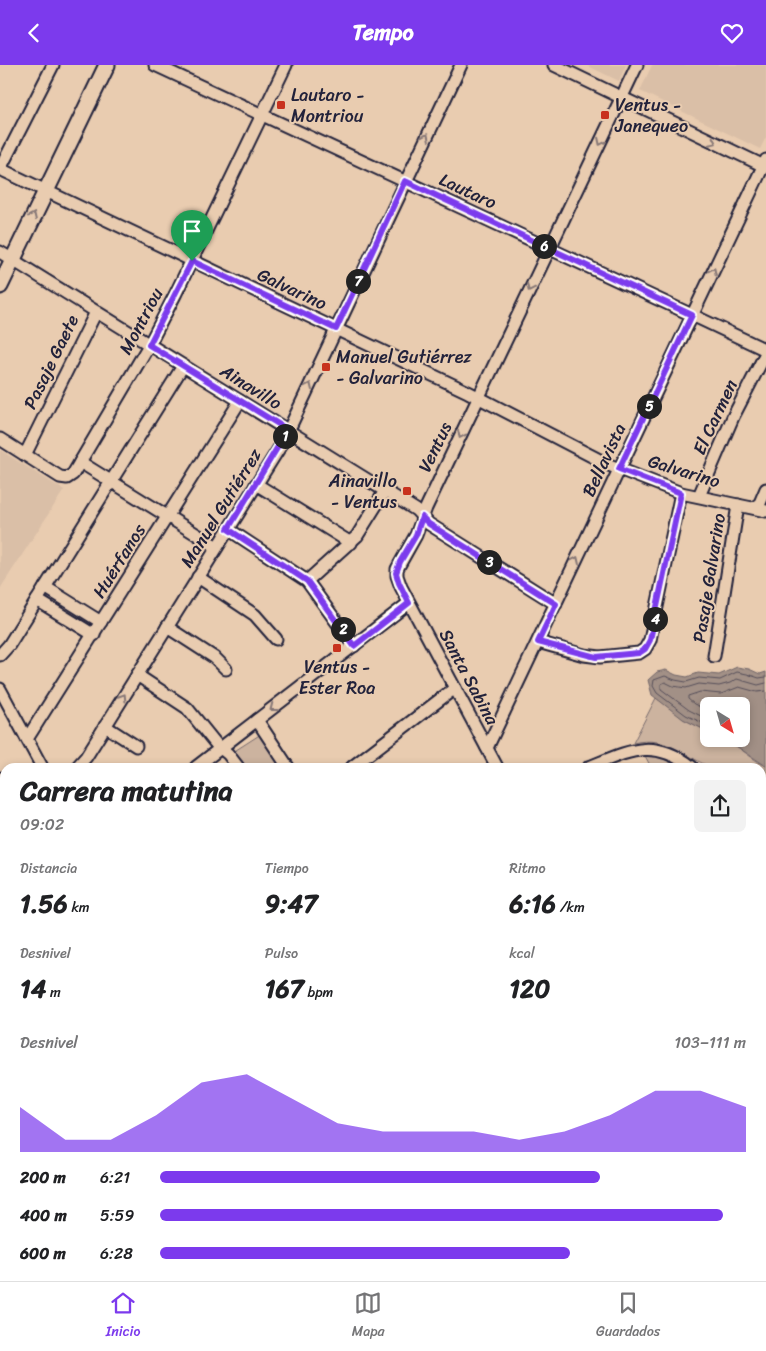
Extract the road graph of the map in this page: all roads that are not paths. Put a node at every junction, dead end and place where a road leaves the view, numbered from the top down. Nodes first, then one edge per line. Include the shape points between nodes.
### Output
1 (53, 65) edge
2 (107, 65) edge
3 (155, 65) edge
4 (286, 65) edge
5 (461, 65) edge
6 (554, 65) edge
7 (637, 65) edge
8 (622, 98) junction
9 (262, 115) junction
10 (765, 165) edge
11 (0, 169) edge
12 (405, 181) junction
13 (45, 191) junction
14 (550, 248) junction
15 (6, 256) edge
16 (192, 261) junction
17 (0, 286) edge
18 (96, 312) junction
19 (692, 315) junction
20 (336, 329) junction
21 (149, 345) junction
22 (766, 352) edge
23 (183, 366) junction
24 (478, 398) junction
25 (240, 401) junction
26 (288, 430) junction
27 (0, 439) edge
28 (25, 455) junction
29 (79, 465) junction
30 (619, 469) junction
31 (109, 484) junction
32 (256, 484) junction
33 (766, 489) edge
34 (385, 491) junction
35 (681, 493) junction
36 (699, 496) junction
37 (738, 505) junction
38 (761, 509) edge
39 (422, 517) junction
40 (166, 520) junction
41 (228, 529) junction
42 (351, 543) junction
43 (216, 547) junction
44 (198, 577) junction
45 (307, 581) junction
46 (45, 587) junction
47 (37, 600) junction
48 (409, 603) junction
49 (556, 604) junction
50 (101, 622) junction
51 (167, 627) junction
52 (94, 635) junction
53 (276, 639) dead end
54 (538, 642) junction
55 (354, 646) junction
56 (0, 655) edge
57 (714, 656) dead end
58 (226, 669) dead end
59 (137, 675) junction
60 (455, 688) junction
61 (0, 689) edge
62 (257, 720) junction
63 (105, 726) junction
64 (27, 739) junction
65 (136, 746) dead end
66 (221, 748) junction
67 (487, 748) junction
68 (40, 763) edge
69 (81, 763) edge
70 (201, 763) edge
71 (235, 763) edge
72 (285, 763) edge
73 (357, 763) edge
74 (495, 763) edge
75 (610, 763) edge
76 (686, 763) edge

1 - 11 street
2 - 13 main road
3 - 9 street, Lautaro
4 - 9 street, Montriou
12 -> 5 street, Manuel Gutiérrez
6 - 8 street
7 - 8 street, Ventus
8 -> 10 street
8 -> 14 street, Ventus
9 - 12 street, Lautaro
9 - 16 street, Montriou
19 -> 10 street, Bellavista
11 - 13 street, Galvarino
12 - 14 street, Lautaro
12 - 20 street, Manuel Gutiérrez
15 -> 13 main road
13 - 16 street, Galvarino
14 - 19 street, Lautaro
14 -> 24 street, Ventus
15 - 17 main road
15 - 18 street, Ainavillo
16 - 20 street, Galvarino
16 - 21 street, Montriou
18 - 21 street, Ainavillo
18 - 28 street, Pasaje Gaete
19 - 22 street, Lautaro
19 - 30 street, Bellavista
20 - 24 street, Galvarino
26 -> 20 street, Manuel Gutiérrez
21 - 23 street, Ainavillo
21 - 29 street, Montriou
22 - 36 street, El Carmen
23 - 25 street, Ainavillo
23 - 31 street
24 - 30 street, Galvarino
24 -> 39 street, Ventus
25 - 26 street, Ainavillo
25 - 40 street, Huérfanos
26 - 32 street, Manuel Gutiérrez
26 - 34 street, Ainavillo
27 - 28 street
28 - 29 street, Montriou via 60,477 71,476
29 - 31 street
30 - 35 street, Galvarino
49 -> 30 street, Bellavista
31 - 40 street
31 - 46 street
32 - 41 street, Manuel Gutiérrez
32 - 42 street
33 - 38 street
34 - 39 street, Ainavillo
34 - 42 street
35 - 36 street, Galvarino
35 - 54 street via 650,640 645,649 636,654 596,657
36 - 37 street, Galvarino
37 - 38 street, Galvarino
37 - 57 street, Pasaje Galvarino
39 - 48 street, Ventus via 396,573
39 - 49 street, Ainavillo
40 - 43 street
40 - 50 street, Huérfanos
41 - 43 street, Manuel Gutiérrez
41 - 45 street
42 - 45 street
43 - 44 street, Manuel Gutiérrez
44 - 51 street, Manuel Gutiérrez
44 - 53 street via 255,615
45 - 55 street
46 - 47 street
46 - 50 street
47 - 52 street
47 - 56 street
48 - 55 street
48 - 60 street, Santa Sabina
49 - 54 street, Bellavista
50 - 52 street, Huérfanos
51 - 58 street via 215,658
51 - 59 street, Manuel Gutiérrez
52 - 64 street, Huérfanos
54 - 67 street, Bellavista
55 -> 62 street
63 -> 59 street, Manuel Gutiérrez
59 - 66 street via 188,708
60 - 67 street, Santa Sabina
60 - 73 street
61 - 64 street
62 - 66 street
62 - 72 street
63 - 65 street
63 - 69 street, Manuel Gutiérrez
64 - 68 street
66 - 70 street
66 - 71 street
67 - 74 street, Santa Sabina
75 - 76 street via 632,751 654,749

